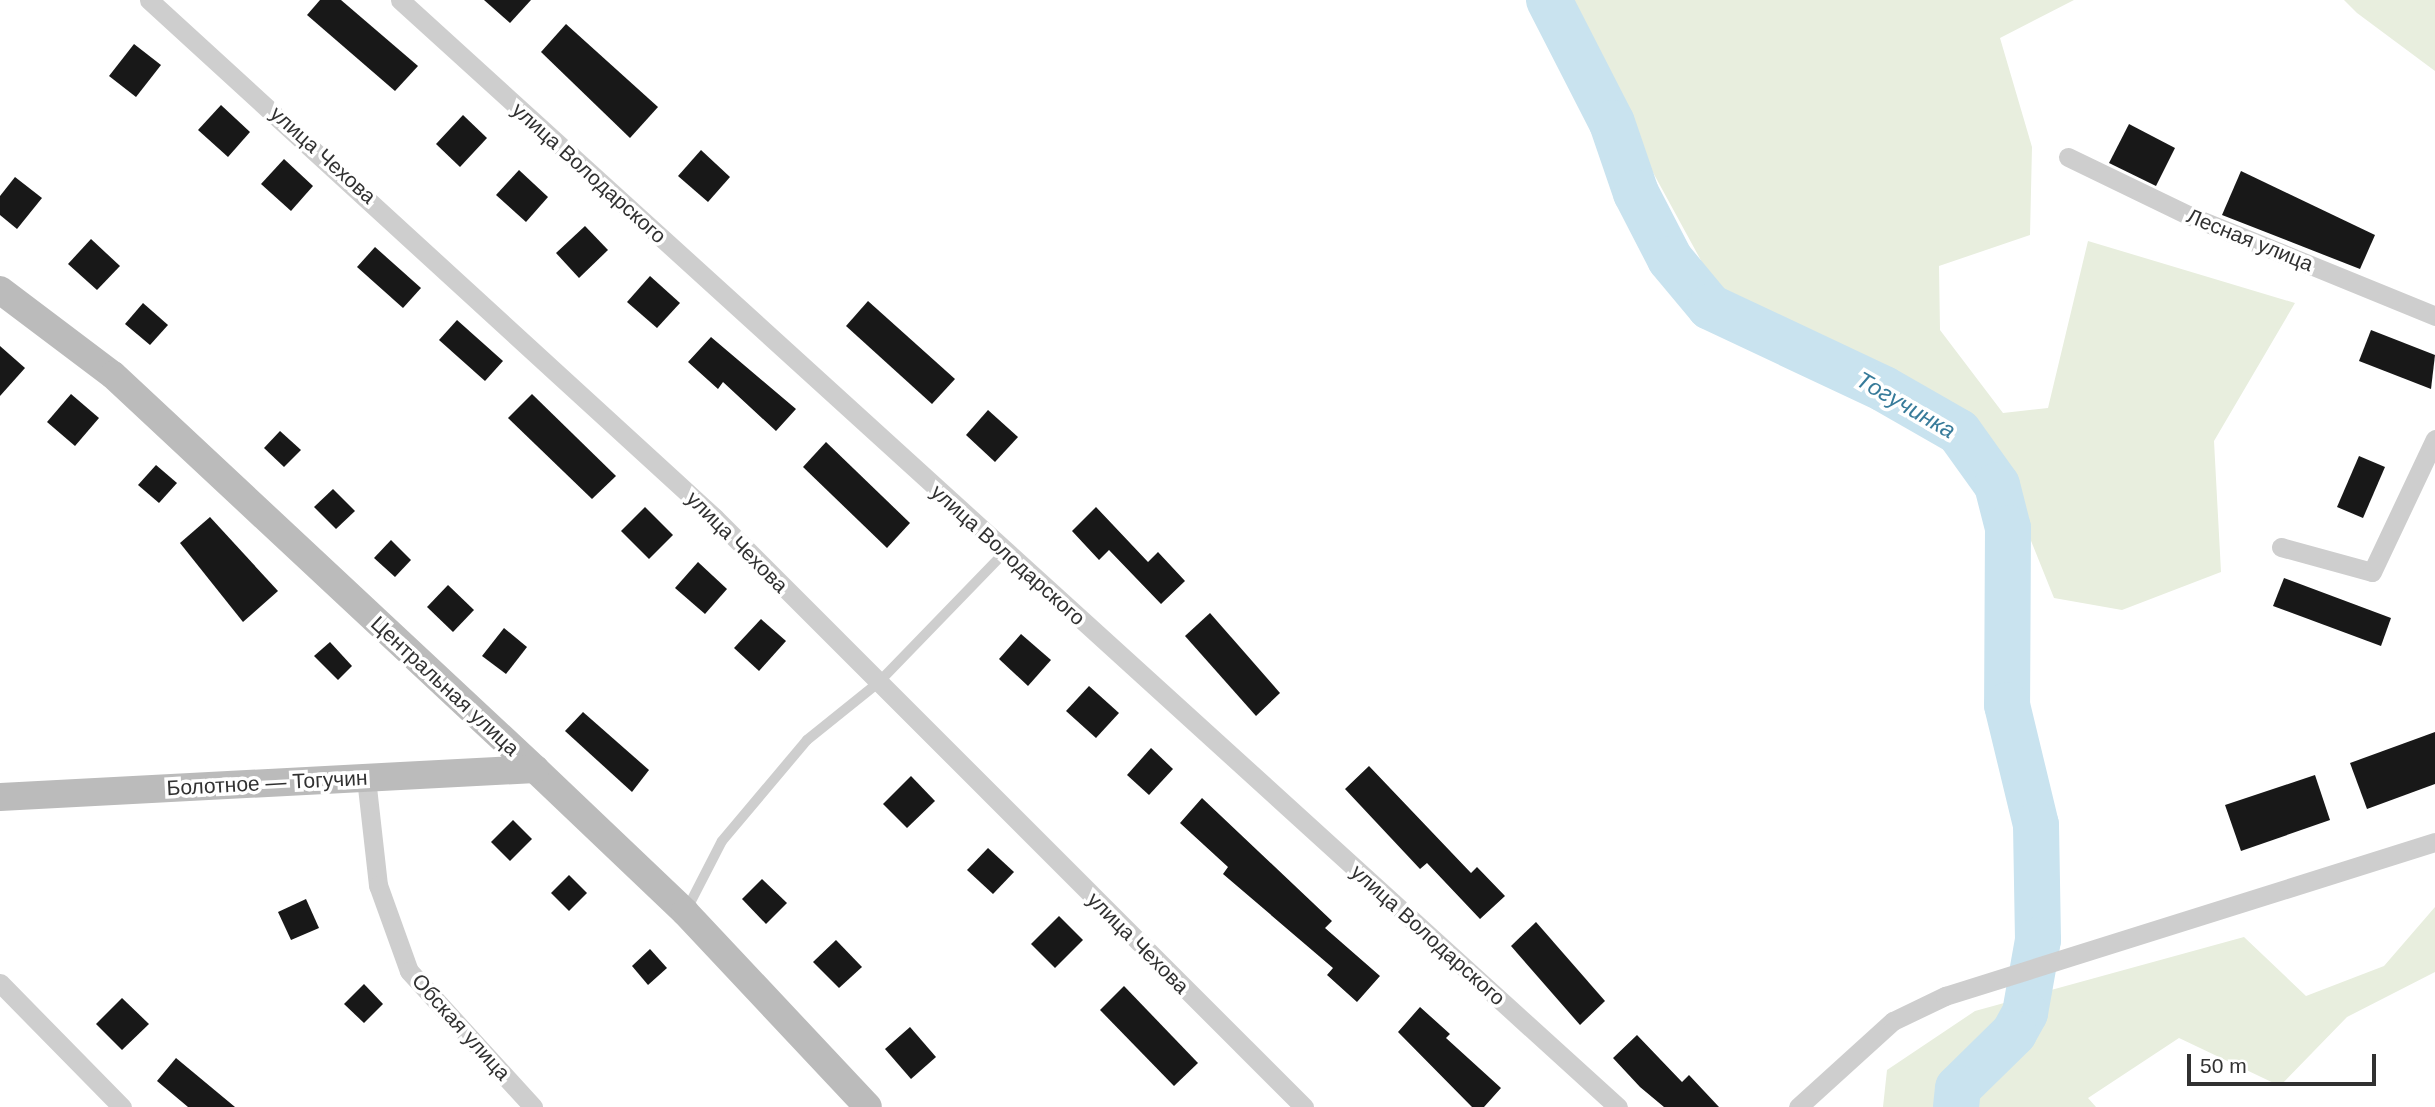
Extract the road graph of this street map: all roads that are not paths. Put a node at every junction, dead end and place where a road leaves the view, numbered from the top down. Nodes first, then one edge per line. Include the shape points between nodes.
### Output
1 (149, 0) edge
2 (400, 0) edge
3 (2068, 156) dead end
4 (0, 290) edge
5 (2435, 316) edge
6 (2435, 439) edge
7 (2281, 547) dead end
8 (1005, 552) junction
9 (878, 683) junction
10 (535, 769) junction
11 (366, 778) junction
12 (0, 797) edge
13 (2435, 842) edge
14 (685, 912) junction
15 (0, 983) edge
16 (122, 1107) edge
17 (533, 1107) edge
18 (868, 1107) edge
19 (1304, 1107) edge
20 (1618, 1107) edge
21 (1798, 1107) edge

1 - 9 street, улица Чехова via 694,500
2 - 8 street, улица Володарского
3 - 5 street, Лесная улица via 2188,215
4 - 10 main road, Центральная улица via 113,375
6 - 7 street via 2372,572
8 - 9 lane
8 - 20 street, улица Володарского
9 - 14 lane via 807,740 722,841
9 - 19 street, улица Чехова
10 - 11 main road, Болотное — Тогучин
10 - 14 main road, Центральная улица
11 - 12 main road, Болотное — Тогучин
11 - 17 street, Обская улица via 378,885 409,971
13 - 21 street via 2006,974 1893,1021
14 - 18 main road, Центральная улица
15 - 16 street

